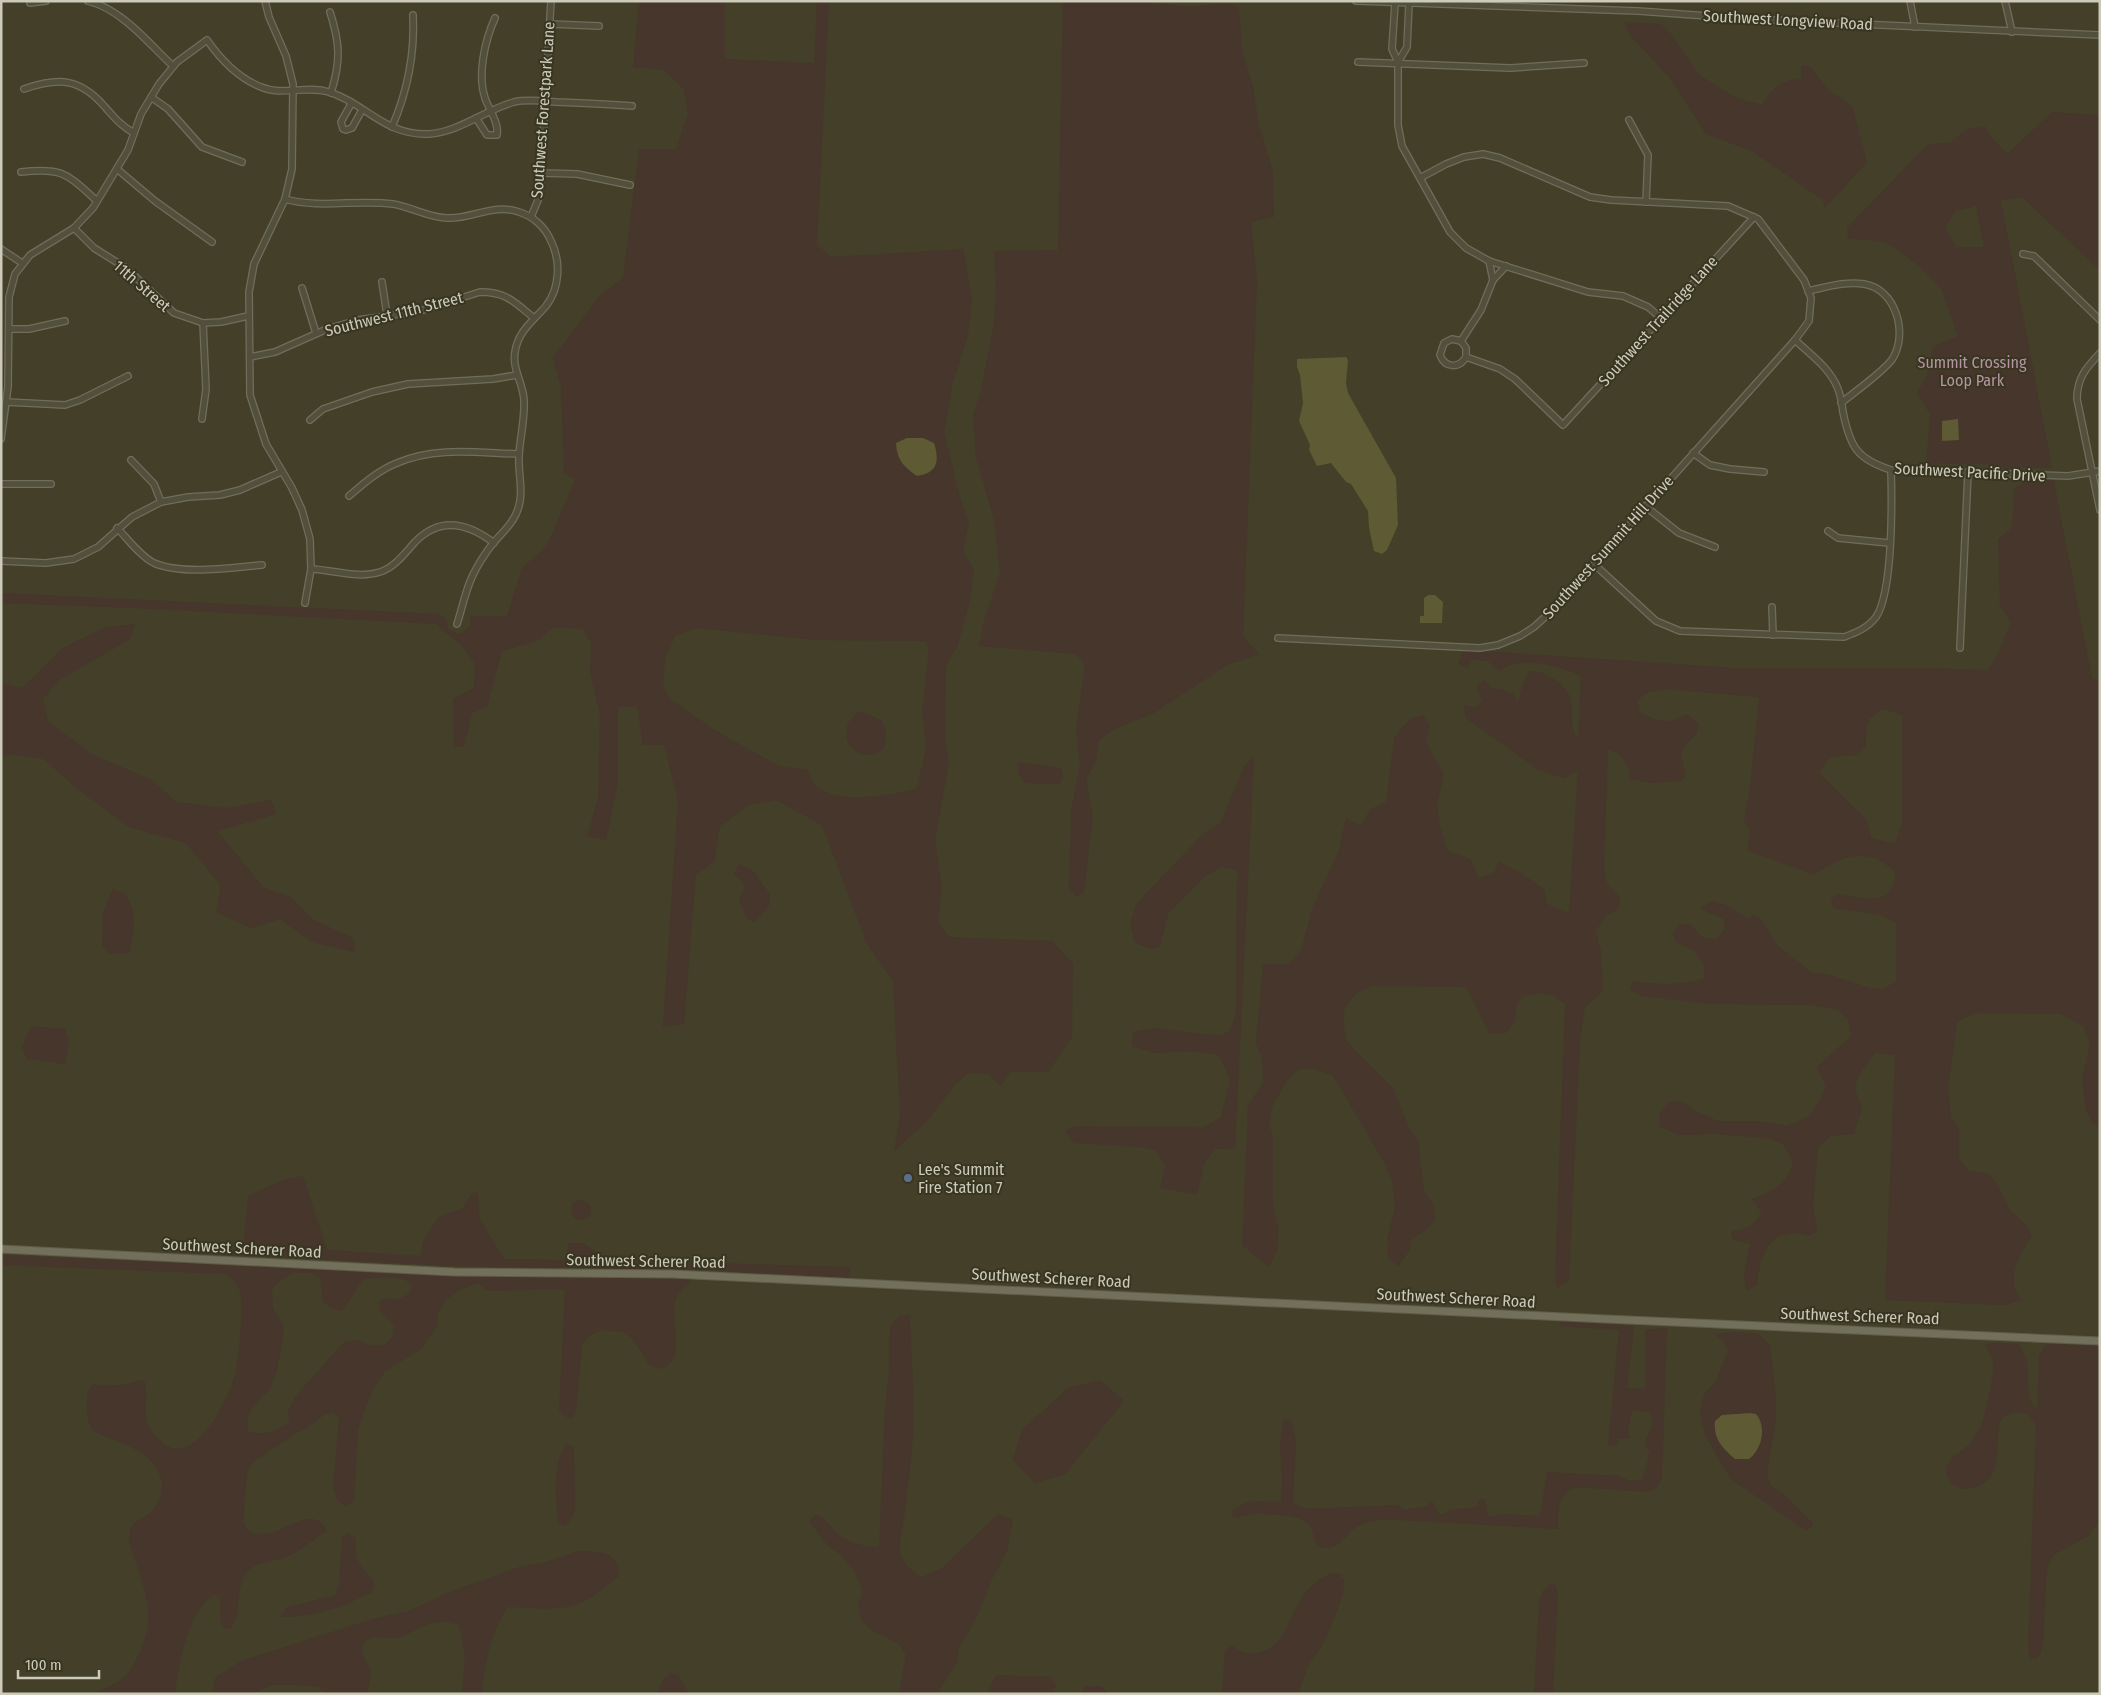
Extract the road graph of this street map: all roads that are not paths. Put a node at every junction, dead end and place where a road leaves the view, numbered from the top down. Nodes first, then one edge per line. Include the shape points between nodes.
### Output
1 (46, 1) edge
2 (88, 1) edge
3 (266, 1) edge
4 (551, 1) edge
5 (1356, 1) edge
6 (1910, 1) edge
7 (2005, 1) edge
8 (30, 3) dead end
9 (1395, 3) junction
10 (1409, 4) junction
11 (330, 12) dead end
12 (413, 15) dead end
13 (494, 18) dead end
14 (550, 24) junction
15 (599, 26) dead end
16 (1915, 27) junction
17 (2012, 32) junction
18 (2100, 35) edge
19 (1358, 62) dead end
20 (1398, 62) junction
21 (1584, 64) dead end
22 (173, 66) junction
23 (24, 89) dead end
24 (293, 89) junction
25 (332, 92) junction
26 (151, 97) junction
27 (545, 102) junction
28 (351, 104) junction
29 (632, 106) dead end
30 (362, 110) junction
31 (490, 111) junction
32 (476, 118) junction
33 (1629, 120) dead end
34 (392, 127) junction
35 (134, 133) junction
36 (242, 162) dead end
37 (117, 169) junction
38 (21, 172) dead end
39 (541, 173) junction
40 (1420, 178) junction
41 (630, 185) dead end
42 (285, 199) junction
43 (97, 201) junction
44 (1646, 202) junction
45 (1754, 216) junction
46 (531, 218) junction
47 (74, 228) junction
48 (212, 242) dead end
49 (1, 249) edge
50 (2023, 254) dead end
51 (1489, 260) junction
52 (22, 263) junction
53 (1506, 266) junction
54 (1493, 280) junction
55 (382, 282) dead end
56 (302, 288) dead end
57 (1808, 291) junction
58 (387, 315) junction
59 (248, 316) junction
60 (534, 318) junction
61 (1661, 318) junction
62 (2100, 320) edge
63 (65, 322) dead end
64 (203, 323) junction
65 (8, 329) junction
66 (316, 332) junction
67 (1795, 340) junction
68 (1461, 341) junction
69 (2100, 353) edge
70 (250, 357) junction
71 (1466, 357) junction
72 (517, 375) junction
73 (128, 376) dead end
74 (6, 402) junction
75 (1841, 403) junction
76 (202, 419) dead end
77 (310, 420) dead end
78 (1, 439) edge
79 (1693, 453) junction
80 (519, 454) junction
81 (131, 460) dead end
82 (1892, 470) junction
83 (2100, 471) edge
84 (281, 472) junction
85 (1764, 472) dead end
86 (1968, 472) junction
87 (2092, 473) junction
88 (1, 484) edge
89 (51, 484) dead end
90 (350, 496) dead end
91 (161, 502) junction
92 (1645, 506) junction
93 (2100, 510) edge
94 (117, 528) junction
95 (1828, 531) dead end
96 (494, 543) junction
97 (1889, 543) junction
98 (1714, 546) dead end
99 (1, 561) edge
100 (262, 564) dead end
101 (1596, 565) junction
102 (311, 569) junction
103 (305, 604) dead end
104 (1772, 607) dead end
105 (457, 624) dead end
106 (1773, 635) junction
107 (1278, 638) dead end
108 (1960, 648) dead end
109 (1, 1250) edge
110 (2100, 1341) edge

1 - 8 street
2 - 22 street via 119,16
3 - 24 street via 269,17 286,56
4 - 14 street, Southwest Forestpark Lane
5 - 9 street, Southwest Longview Road
6 - 16 street
7 - 17 street
9 - 10 street, Southwest Longview Road
9 - 20 street via 1392,49
10 - 16 street, Southwest Longview Road via 1638,11
10 - 20 street via 1407,47
11 - 25 street via 339,54
12 - 34 street via 410,77
13 - 31 street via 486,43 482,84
14 - 15 street
14 - 27 street, Southwest Forestpark Lane
16 - 17 street, Southwest Longview Road
17 - 18 street, Southwest Longview Road
19 - 20 street
20 - 21 street via 1510,68
20 - 40 street via 1398,125 1402,146
22 - 24 street via 207,40 231,68 247,80 262,88
22 - 26 street
23 - 35 street via 54,81 75,83 92,94 122,126
24 - 25 street
24 - 42 street via 292,169
25 - 28 street
26 - 35 street
26 - 36 street via 168,109 202,147
27 - 29 street
27 - 31 street via 517,102
27 - 39 street, Southwest Forestpark Lane
28 - 30 street
28 - 30 street via 342,122 343,129 352,128
30 - 34 street
31 - 32 street
31 - 32 street via 497,127 496,135 487,135
32 - 34 street via 430,134
33 - 44 street via 1648,155
35 - 37 street
37 - 43 street
37 - 48 street
38 - 43 street via 51,170 63,173
39 - 41 street via 576,174
39 - 46 street, Southwest Forestpark Lane via 538,200
40 - 44 street via 1464,157 1483,154 1500,158 1590,197
40 - 51 street via 1450,232 1466,248
42 - 46 street via 312,205 394,204 450,219 499,209
42 - 59 street via 254,264
43 - 47 street
44 - 45 street via 1728,206
45 - 57 street via 1804,280
45 - 61 street, Southwest Trailridge Lane
46 - 60 street via 550,237 558,262 553,292
47 - 52 street
47 - 64 street, 11th Street via 94,248 126,268 174,313
49 - 52 street
50 - 62 street via 2034,256
51 - 53 street
51 - 54 street
52 - 65 street via 10,286
53 - 54 street
53 - 61 street via 1588,292 1623,296 1648,307
54 - 68 street via 1481,310
55 - 58 street
56 - 66 street
57 - 67 street via 1811,298 1809,321
57 - 75 street via 1848,283 1867,284 1892,302 1899,321 1900,340 1893,359
58 - 60 street, Southwest 11th Street via 490,292 508,297
58 - 66 street, Southwest 11th Street
59 - 64 street, 11th Street
59 - 70 street
60 - 72 street via 525,327 515,350
61 - 71 street, Southwest Trailridge Lane via 1563,425 1500,368
63 - 65 street via 29,329
64 - 76 street via 206,389
65 - 74 street
66 - 70 street, Southwest 11th Street via 276,352
67 - 75 street, Southwest Pacific Drive via 1830,375
67 - 79 street, Southwest Summit Hill Drive
68 - 71 street via 1466,348
68 - 71 street via 1452,339 1444,343 1440,355 1448,365 1457,366
69 - 87 street via 2084,370 2077,386
70 - 84 street via 250,396 266,444
72 - 77 street via 408,384 323,409
72 - 80 street via 524,398
73 - 74 street via 64,405
74 - 78 street
75 - 82 street, Southwest Pacific Drive via 1853,446 1866,460
79 - 85 street via 1710,464
79 - 92 street, Southwest Summit Hill Drive
80 - 90 street via 444,452 421,455 397,463
80 - 96 street via 519,508
81 - 91 street via 154,484
82 - 86 street, Southwest Pacific Drive
82 - 97 street
83 - 87 street
84 - 91 street via 240,490
84 - 102 street via 302,510 310,539
86 - 87 street, Southwest Pacific Drive via 2066,476
86 - 108 street
87 - 93 street
88 - 89 street
91 - 94 street
92 - 98 street via 1679,533
92 - 101 street, Southwest Summit Hill Drive
94 - 99 street via 98,547 74,559 46,563
94 - 100 street via 147,558 168,567 210,569
95 - 97 street via 1838,538
96 - 102 street via 467,527 452,524 426,532 407,553 380,572 362,575
96 - 105 street via 472,577
97 - 106 street via 1886,591 1876,617 1859,632 1844,638
101 - 106 street via 1656,621 1680,631
101 - 107 street, Southwest Summit Hill Drive via 1534,627 1498,645 1480,648
102 - 103 street
104 - 106 street
109 - 110 main road, Southwest Scherer Road via 454,1272 682,1274

